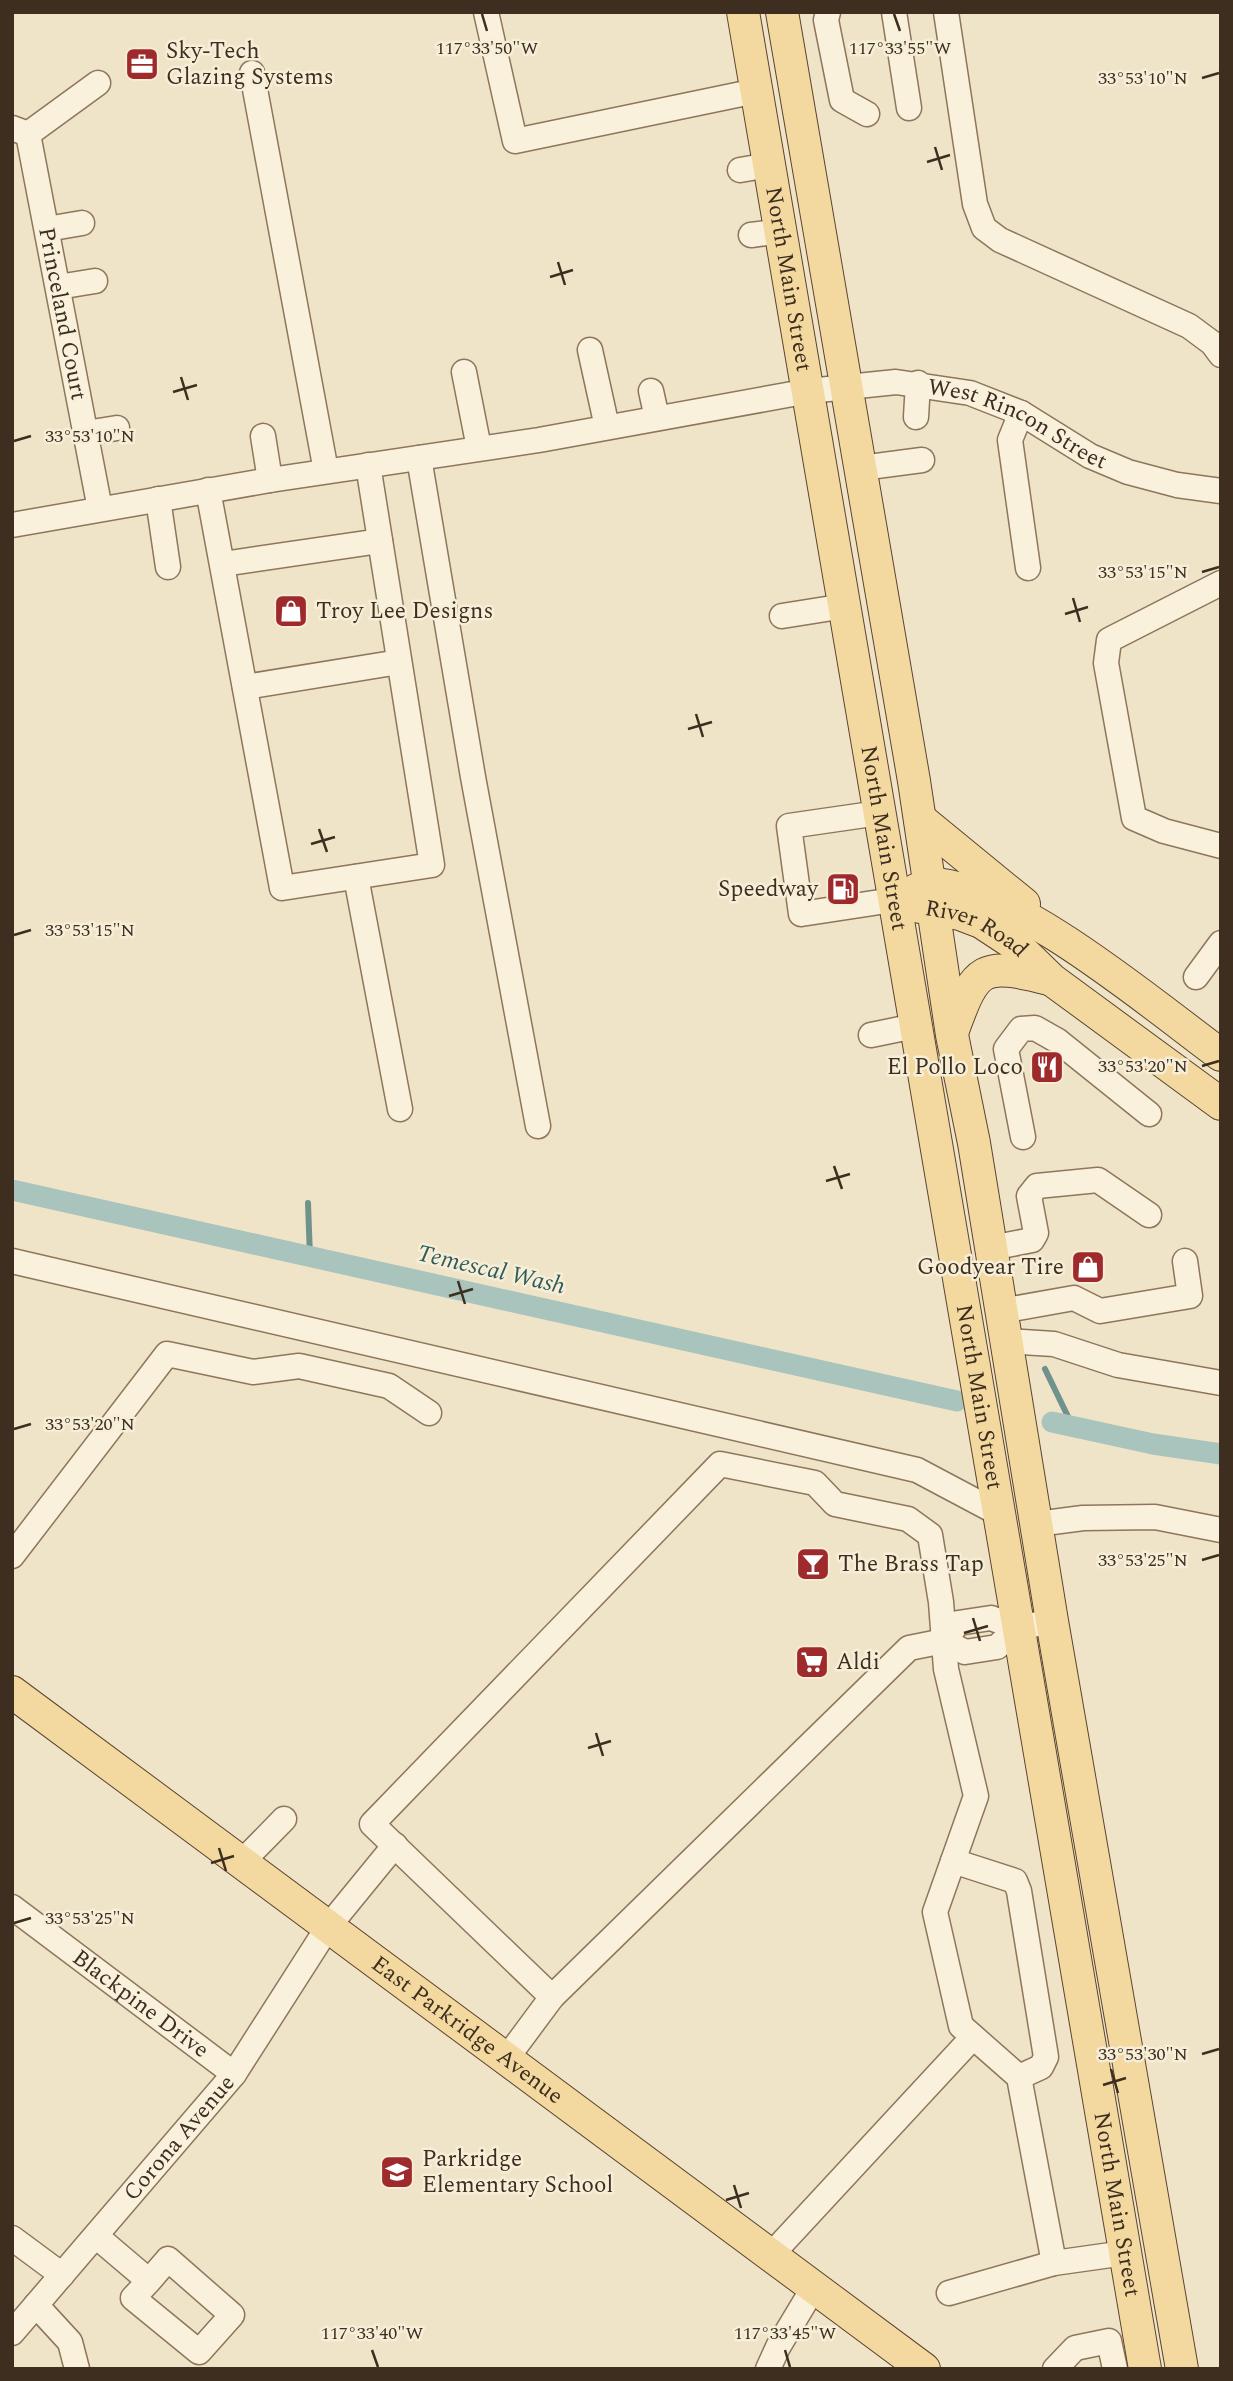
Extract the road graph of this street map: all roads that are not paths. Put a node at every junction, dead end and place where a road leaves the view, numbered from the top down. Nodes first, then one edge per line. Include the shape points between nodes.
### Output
1 (486, 12) edge
2 (743, 12) edge
3 (782, 12) edge
4 (828, 12) edge
5 (894, 12) edge
6 (946, 12) edge
7 (252, 73) dead end
8 (98, 83) dead end
9 (756, 91) junction
10 (909, 108) dead end
11 (867, 114) dead end
12 (20, 131) edge
13 (82, 223) dead end
14 (47, 229) junction
15 (95, 281) dead end
16 (58, 287) junction
17 (590, 351) dead end
18 (1221, 355) edge
19 (464, 372) dead end
20 (918, 383) junction
21 (846, 386) junction
22 (651, 391) dead end
23 (809, 391) junction
24 (1021, 413) junction
25 (916, 417) dead end
26 (657, 418) junction
27 (607, 427) junction
28 (117, 428) dead end
29 (86, 433) junction
30 (262, 436) dead end
31 (479, 449) junction
32 (419, 458) junction
33 (922, 460) dead end
34 (368, 465) junction
35 (861, 468) junction
36 (326, 471) junction
37 (270, 480) junction
38 (208, 490) junction
39 (1221, 491) edge
40 (158, 499) junction
41 (100, 509) junction
42 (12, 525) edge
43 (380, 541) junction
44 (223, 564) junction
45 (168, 567) dead end
46 (1028, 568) dead end
47 (1221, 583) edge
48 (845, 606) junction
49 (782, 616) dead end
50 (399, 662) junction
51 (246, 687) junction
52 (879, 813) junction
53 (920, 819) junction
54 (1221, 846) edge
55 (356, 877) junction
56 (932, 897) junction
57 (893, 900) junction
58 (1064, 940) junction
59 (1221, 943) edge
60 (1196, 977) dead end
61 (1052, 980) junction
62 (915, 1026) junction
63 (870, 1035) dead end
64 (952, 1035) junction
65 (1221, 1055) edge
66 (1221, 1104) edge
67 (400, 1109) dead end
68 (1149, 1114) dead end
69 (538, 1126) dead end
70 (1023, 1137) dead end
71 (1149, 1216) dead end
72 (991, 1248) junction
73 (12, 1261) edge
74 (1185, 1261) dead end
75 (1004, 1328) junction
76 (1221, 1383) edge
77 (429, 1413) dead end
78 (998, 1509) junction
79 (1035, 1511) junction
80 (1221, 1530) edge
81 (12, 1556) edge
82 (1052, 1621) junction
83 (1018, 1628) junction
84 (944, 1641) junction
85 (12, 1692) edge
86 (284, 1819) dead end
87 (395, 1846) junction
88 (953, 1861) junction
89 (241, 1863) junction
90 (12, 1907) edge
91 (328, 1927) junction
92 (552, 1997) junction
93 (973, 2037) junction
94 (506, 2059) junction
95 (234, 2074) junction
96 (1019, 2077) junction
97 (96, 2236) junction
98 (12, 2238) edge
99 (1125, 2253) junction
100 (771, 2255) junction
101 (1054, 2263) junction
102 (62, 2275) junction
103 (149, 2281) dead end
104 (814, 2287) junction
105 (949, 2293) dead end
106 (36, 2305) junction
107 (12, 2333) edge
108 (77, 2369) edge
109 (768, 2369) edge
110 (924, 2369) edge
111 (1055, 2369) edge
112 (1115, 2369) edge
113 (1145, 2369) edge
114 (1182, 2369) edge

1 - 9 street via 515,141
2 - 9 main road, North Main Street
3 - 21 main road, North Main Street
4 - 11 street via 842,100
5 - 10 street
6 - 18 street via 975,204 984,228 1000,240 1189,326
7 - 36 street
8 - 12 street
9 - 23 main road, North Main Street via 755,167 766,233
12 - 14 street, Princeland Court
13 - 14 street
14 - 16 street, Princeland Court
15 - 16 street
16 - 29 street, Princeland Court
17 - 27 street
19 - 31 street
20 - 21 street, West Rincon Street
20 - 24 street, West Rincon Street via 970,393
20 - 25 street
21 - 23 street, West Rincon Street
21 - 35 main road, North Main Street
22 - 26 street
23 - 26 street, West Rincon Street
23 - 48 main road, North Main Street
24 - 39 street, West Rincon Street via 1118,468 1158,481
24 - 46 street via 1010,440
26 - 27 street, West Rincon Street
27 - 31 street, West Rincon Street
28 - 29 street
29 - 41 street, Princeland Court
30 - 37 street
31 - 32 street, West Rincon Street
32 - 34 street, West Rincon Street
32 - 69 street
33 - 35 street
34 - 36 street, West Rincon Street
34 - 43 street
35 - 53 main road, North Main Street
36 - 37 street, West Rincon Street
37 - 38 street, West Rincon Street
38 - 40 street, West Rincon Street
38 - 44 street
40 - 41 street, West Rincon Street
40 - 45 street
41 - 42 street, West Rincon Street
43 - 44 street
43 - 50 street
44 - 51 street
47 - 54 street via 1109,640 1105,663 1134,818
48 - 49 street
48 - 52 main road, North Main Street
50 - 51 street
50 - 55 street via 432,865
51 - 55 street via 282,888
52 - 57 main road, North Main Street
52 - 57 street via 789,826 801,914
53 - 56 main road, North Main Street
53 - 58 main road
55 - 67 street
56 - 57 main road, River Road
56 - 58 main road, River Road via 977,894
56 - 61 main road, River Road via 1016,945
56 - 64 main road, North Main Street
57 - 62 main road, North Main Street
58 - 65 main road, River Road
59 - 60 street
61 - 64 main road via 1006,969 987,972 969,986
61 - 66 main road, River Road
62 - 63 street
62 - 78 main road, North Main Street
64 - 72 main road, North Main Street
68 - 70 street via 1058,1041 1035,1028 1021,1029 1006,1049
71 - 72 street via 1098,1180 1037,1186 1029,1196 1036,1233 1032,1240
72 - 75 main road, North Main Street
73 - 78 street via 917,1469
74 - 75 street via 1190,1296 1100,1311 1074,1298
75 - 76 street via 1118,1365
75 - 79 main road, North Main Street
77 - 81 street via 389,1386 312,1368 253,1372 167,1354
78 - 83 main road, North Main Street
79 - 80 street via 1083,1518 1155,1517
79 - 82 main road, North Main Street
82 - 83 street
82 - 114 main road, North Main Street
83 - 84 street via 997,1647 965,1652
83 - 99 main road, North Main Street
84 - 87 street via 930,1535 908,1518 835,1504 816,1483 720,1464 372,1824
84 - 88 street via 946,1669 976,1796
84 - 92 street via 909,1648
85 - 89 main road, East Parkridge Avenue
86 - 89 street
87 - 91 street, Corona Avenue
87 - 92 street
88 - 93 street via 935,1912 961,2026
88 - 96 street via 1015,1881 1019,1891 1046,2057 1041,2067
89 - 91 main road, East Parkridge Avenue
90 - 95 street, Blackpine Drive
91 - 94 main road, East Parkridge Avenue
91 - 95 street, Corona Avenue
92 - 94 street
93 - 96 street
93 - 100 street
94 - 100 main road, East Parkridge Avenue
95 - 97 street, Corona Avenue
96 - 101 street
97 - 102 street, Corona Avenue
97 - 103 street
98 - 102 street
99 - 101 street
99 - 113 main road, North Main Street
100 - 104 main road, East Parkridge Avenue
101 - 105 street
102 - 106 street, Corona Avenue
104 - 109 street
104 - 110 main road, East Parkridge Avenue
106 - 107 street, Corona Avenue
106 - 108 street via 70,2343
111 - 112 street via 1075,2348 1109,2341

